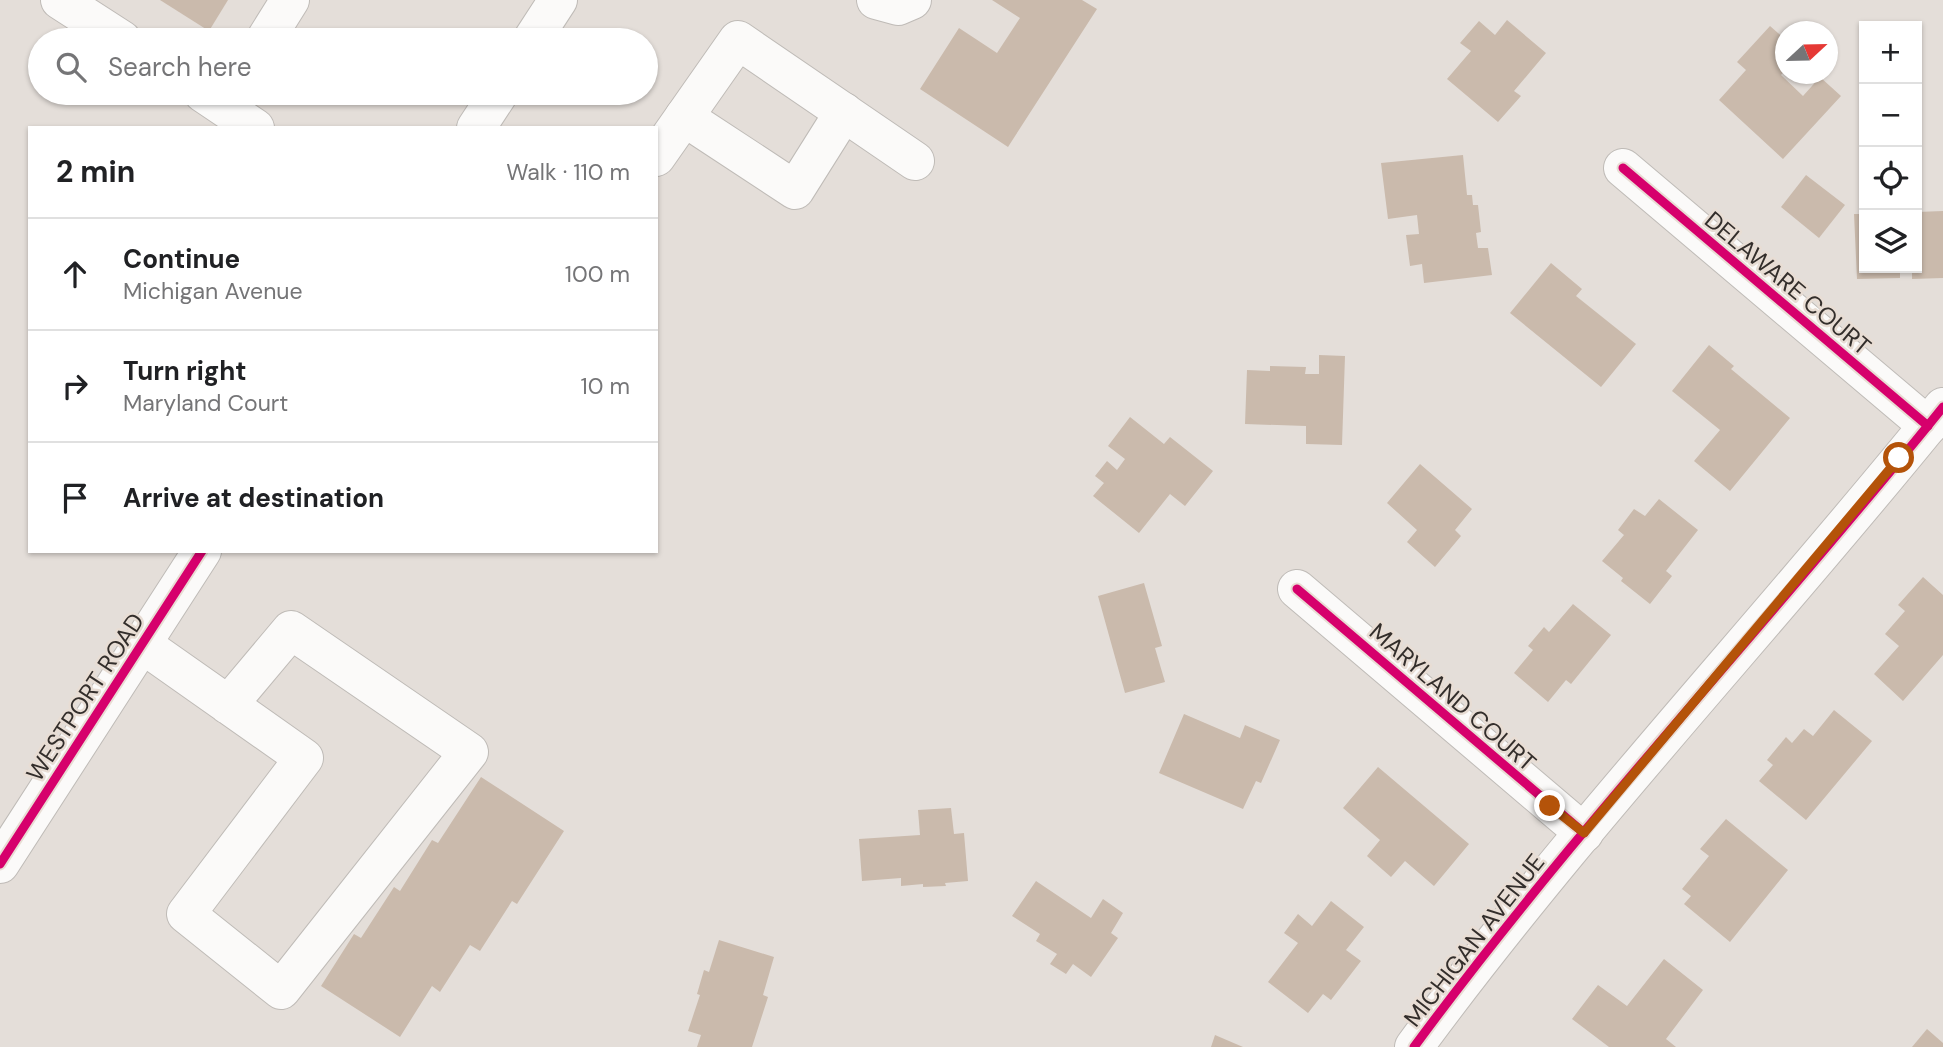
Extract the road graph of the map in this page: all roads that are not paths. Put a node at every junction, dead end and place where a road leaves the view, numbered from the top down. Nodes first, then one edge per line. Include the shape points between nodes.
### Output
1 (60, 0) edge
2 (290, 0) edge
3 (558, 0) edge
4 (876, 0) edge
5 (912, 0) edge
6 (103, 28) edge
7 (272, 28) edge
8 (540, 28) edge
9 (229, 105) edge
10 (844, 112) junction
11 (684, 117) junction
12 (253, 126) edge
13 (658, 154) edge
14 (915, 162) dead end
15 (1623, 168) dead end
16 (1935, 417) edge
17 (201, 553) edge
18 (1297, 589) dead end
19 (142, 643) junction
20 (228, 705) junction
21 (10, 825) edge
22 (1584, 833) junction
23 (0, 864) edge
24 (1414, 1047) edge

1 - 6 street
2 - 7 street
3 - 8 street
4 - 5 street via 898,6
9 - 12 street
10 - 11 street via 738,40
10 - 11 street via 795,190
10 - 14 street
11 - 13 street
15 - 16 street, DELAWARE COURT
16 - 22 street, MICHIGAN AVENUE
17 - 19 street, WESTPORT ROAD
18 - 22 street, MARYLAND COURT
19 - 20 street
19 - 21 street, WESTPORT ROAD
20 - 20 street via 304,758 186,914 281,990 469,752 291,630
21 - 23 street, WESTPORT ROAD
22 - 24 street, MICHIGAN AVENUE

